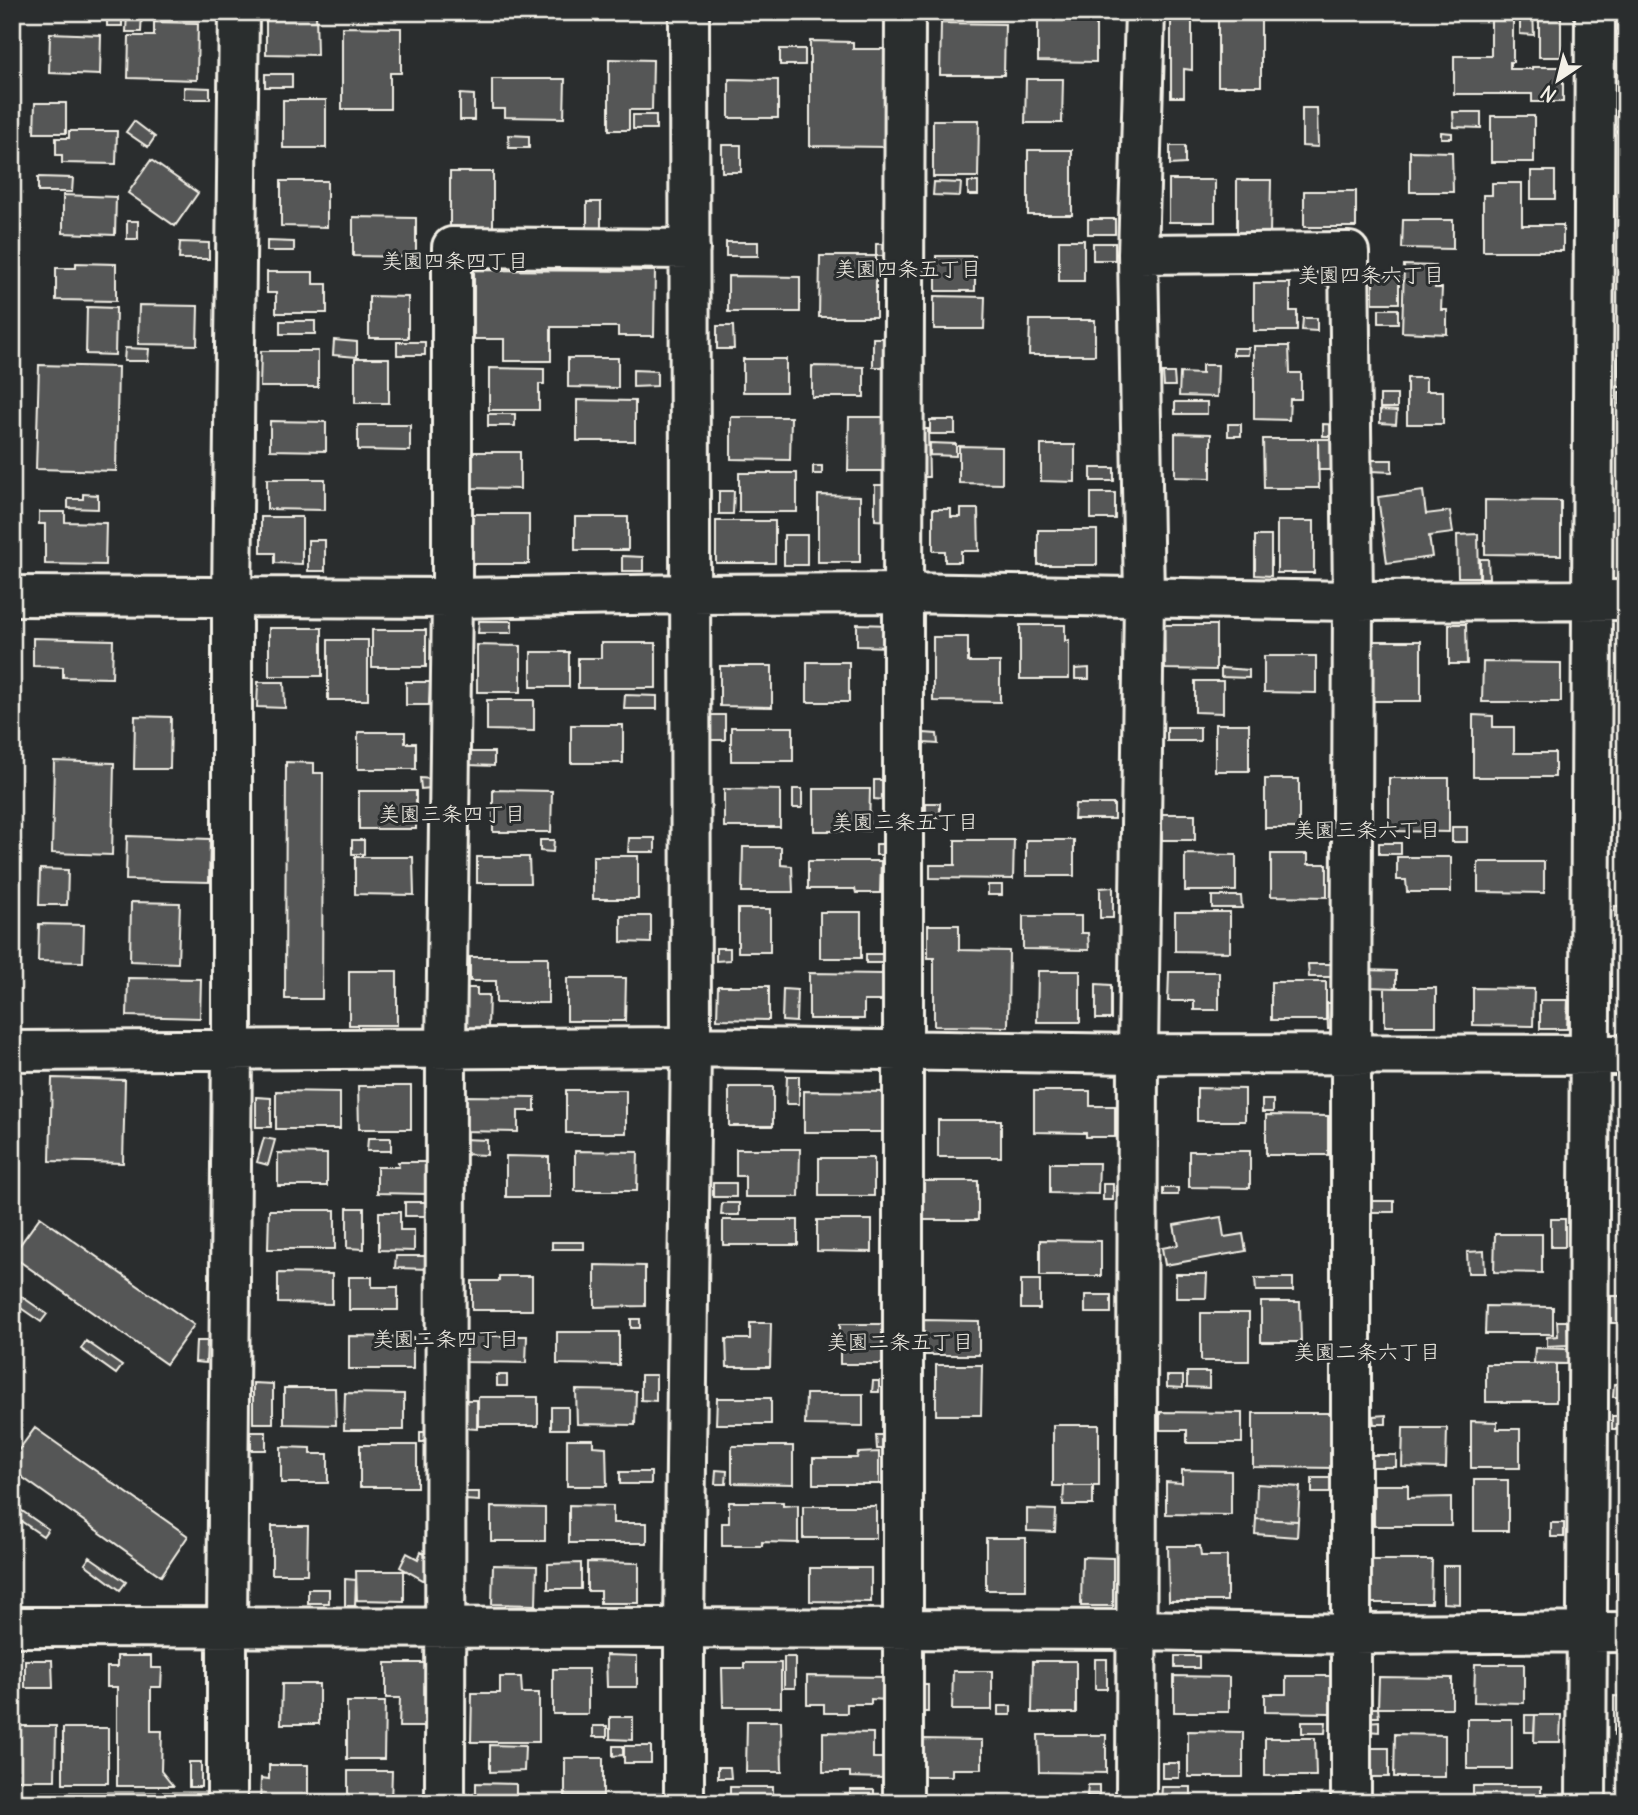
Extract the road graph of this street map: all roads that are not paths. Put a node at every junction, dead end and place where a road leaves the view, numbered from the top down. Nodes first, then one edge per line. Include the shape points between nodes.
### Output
1 (239, 12) edge
2 (689, 12) edge
3 (905, 12) edge
4 (1145, 12) edge
5 (1595, 12) edge
6 (690, 249) junction
7 (1138, 254) junction
8 (903, 593) junction
9 (690, 594) junction
10 (12, 596) edge
11 (232, 597) junction
12 (452, 598) junction
13 (1144, 598) junction
14 (1609, 600) edge
15 (1353, 601) junction
16 (691, 1047) junction
17 (446, 1048) junction
18 (232, 1049) junction
19 (904, 1050) junction
20 (12, 1051) edge
21 (1139, 1054) junction
22 (1351, 1054) junction
23 (1607, 1055) edge
24 (227, 1627) junction
25 (12, 1628) edge
26 (684, 1628) junction
27 (446, 1629) junction
28 (903, 1630) junction
29 (1138, 1630) junction
30 (1587, 1632) junction
31 (1626, 1632) edge
32 (1351, 1634) junction
33 (227, 1803) edge
34 (445, 1803) edge
35 (684, 1803) edge
36 (903, 1803) edge
37 (1136, 1803) edge
38 (1351, 1803) edge
39 (1586, 1803) edge

1 - 11 street
2 - 6 street
3 - 8 street
4 - 7 street
5 - 14 street
6 - 9 street
6 - 12 street via 452,247
7 - 13 street
7 - 15 street via 1349,252
8 - 9 street
8 - 13 street
8 - 19 street
9 - 12 street
9 - 16 street
10 - 11 street
11 - 12 street
11 - 18 street
12 - 17 street
13 - 15 street
13 - 21 street
14 - 15 street
14 - 23 street
15 - 22 street
16 - 17 street
16 - 19 street
16 - 26 street
17 - 18 street
17 - 27 street
18 - 20 street
18 - 24 street
19 - 21 street
19 - 28 street
21 - 22 street
21 - 29 street
22 - 23 street
22 - 32 street
23 - 30 street
24 - 25 street
24 - 27 street
24 - 33 street
26 - 27 street
26 - 28 street
26 - 35 street
27 - 34 street
28 - 29 street
28 - 36 street
29 - 32 street
29 - 37 street
30 - 31 street
30 - 32 street
30 - 39 street
32 - 38 street

